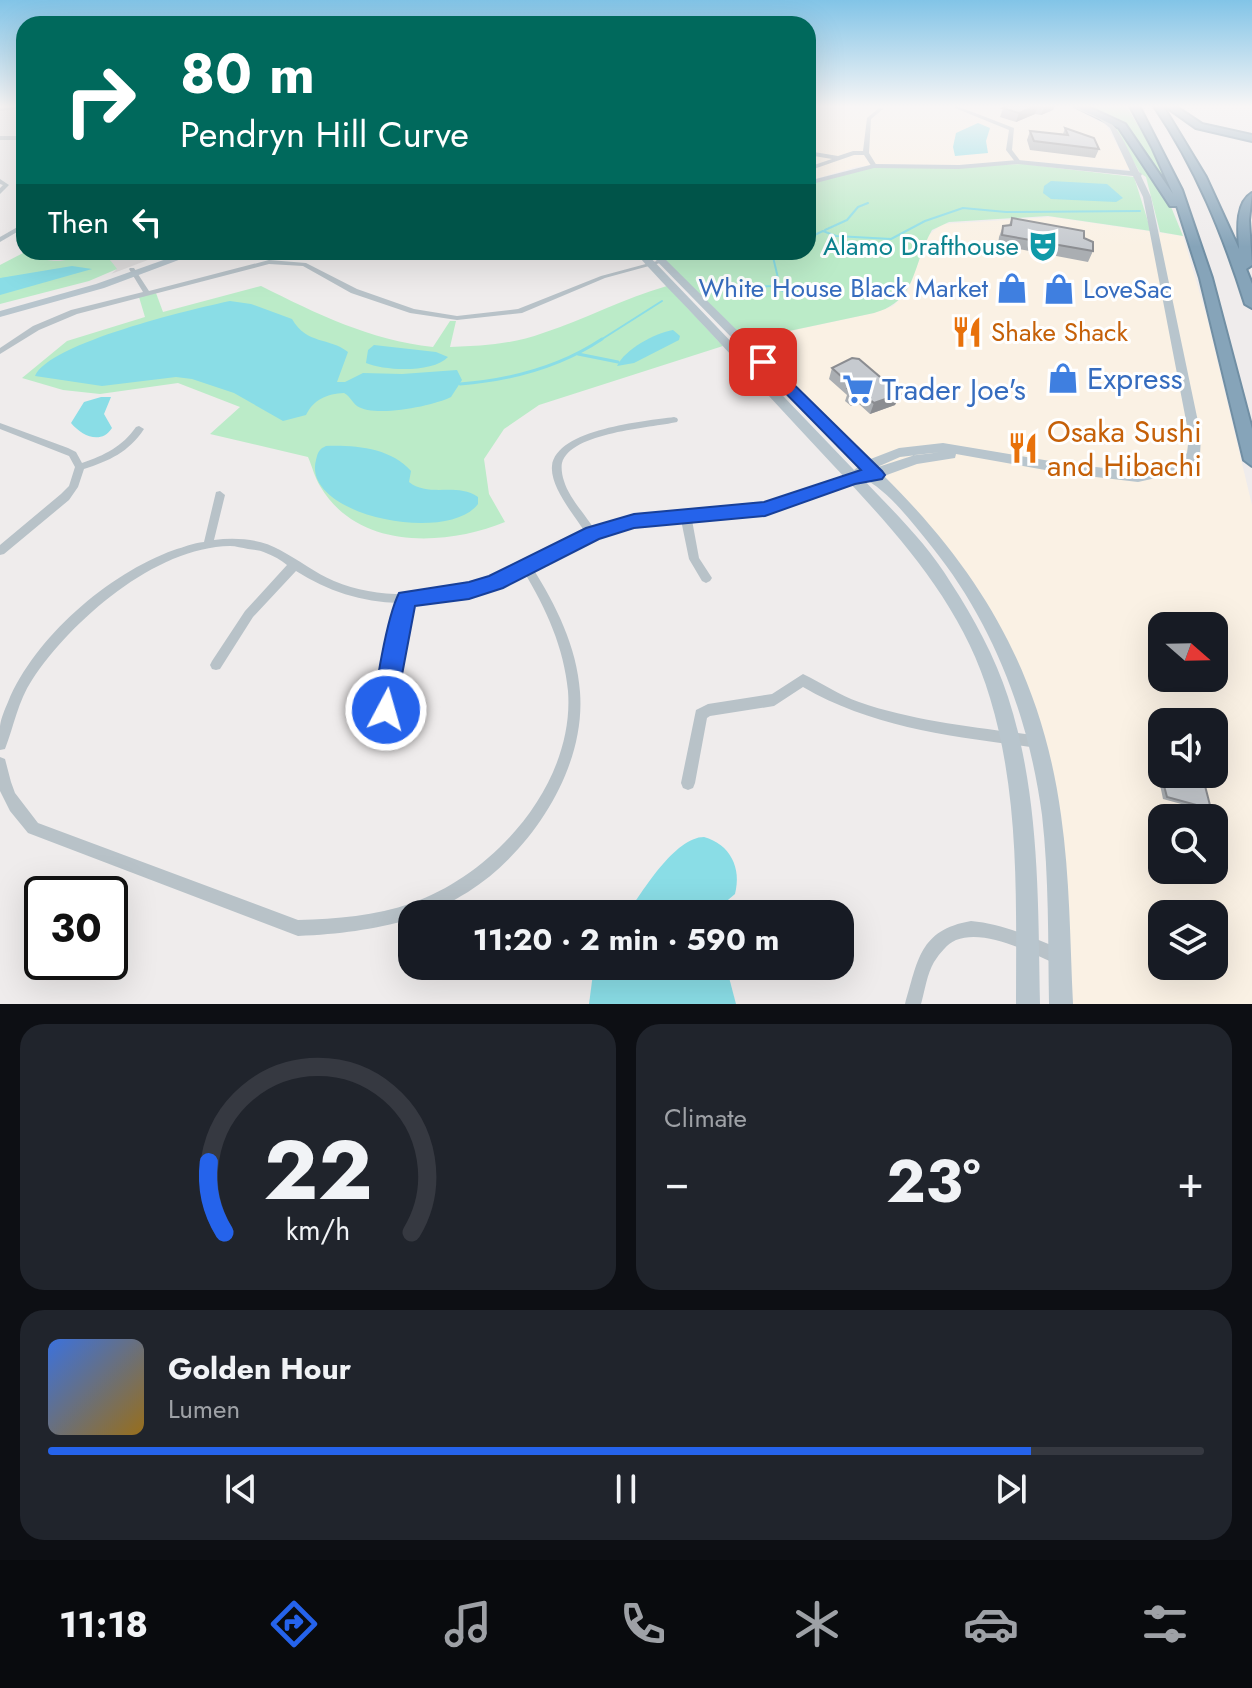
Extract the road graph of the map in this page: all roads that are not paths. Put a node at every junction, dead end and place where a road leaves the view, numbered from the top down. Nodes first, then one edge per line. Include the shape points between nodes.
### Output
1 (866, 153) joint
2 (1011, 153) edge
3 (1126, 153) edge
4 (1140, 153) edge
5 (1160, 153) edge
6 (1189, 153) edge
7 (816, 154) edge
8 (839, 158) junction
9 (1018, 162) junction
10 (816, 166) edge
11 (874, 166) junction
12 (1138, 174) junction
13 (0, 181) edge
14 (816, 181) edge
15 (0, 192) edge
16 (1252, 196) edge
17 (1200, 254) junction
18 (161, 260) edge
19 (171, 260) edge
20 (653, 260) edge
21 (657, 260) edge
22 (657, 260) edge
23 (134, 272) junction
24 (147, 293) junction
25 (1251, 300) edge
26 (0, 308) edge
27 (0, 314) edge
28 (0, 352) edge
29 (674, 420) dead end
30 (0, 426) edge
31 (139, 429) dead end
32 (1252, 460) edge
33 (80, 467) junction
34 (871, 470) junction
35 (854, 477) junction
36 (220, 495) dead end
37 (686, 517) junction
38 (592, 534) junction
39 (208, 545) junction
40 (0, 551) edge
41 (294, 565) junction
42 (527, 568) junction
43 (706, 578) dead end
44 (406, 599) junction
45 (216, 665) dead end
46 (386, 710) dead end
47 (1012, 738) junction
48 (1038, 742) junction
49 (0, 744) edge
50 (0, 764) edge
51 (688, 783) dead end
52 (1028, 945) junction
53 (1059, 957) junction
54 (913, 1004) edge
55 (1028, 1004) edge
56 (1061, 1004) edge

1 - 8 street
1 - 11 street
2 - 9 street
3 - 12 street
4 - 17 highway
5 - 17 highway
6 - 25 highway via 1225,225
7 - 8 street
8 - 10 street
9 - 11 street
9 - 12 street
11 - 14 street
12 - 34 street via 1195,436 1193,455 1178,469 1138,477 968,453
13 - 15 street via 6,185
16 - 25 highway via 1243,220
17 - 32 highway
18 - 23 street
19 - 23 street
20 - 24 street via 519,311 476,318 413,311 288,262
21 - 34 street
22 - 35 street
23 - 24 street
23 - 26 street
23 - 27 street
24 - 28 street via 47,322
29 - 38 street via 594,434 562,456 558,480
30 - 33 street via 73,454
31 - 33 street via 130,444
33 - 40 street via 65,497
34 - 35 street
34 - 48 street via 939,543 974,594 1008,658
35 - 37 street via 765,509
35 - 47 street via 920,550 952,596 992,676
36 - 39 street
37 - 38 street via 634,521
37 - 43 street via 694,559
38 - 42 street
39 - 41 street via 248,543
39 - 49 street via 126,578 57,639 27,678
41 - 44 street via 356,593
41 - 45 street via 249,614
42 - 44 street via 469,591
42 - 50 street via 558,625 569,662 574,694 563,766 528,827 499,860 464,888 425,907 340,929 298,928 33,828 3,787
44 - 46 street
47 - 48 street
47 - 51 street via 847,705 803,680 774,700 701,714
47 - 52 street via 1025,822
48 - 53 street via 1053,829
52 - 53 street
52 - 54 street via 975,928 955,929 928,957
52 - 55 street
53 - 56 street

